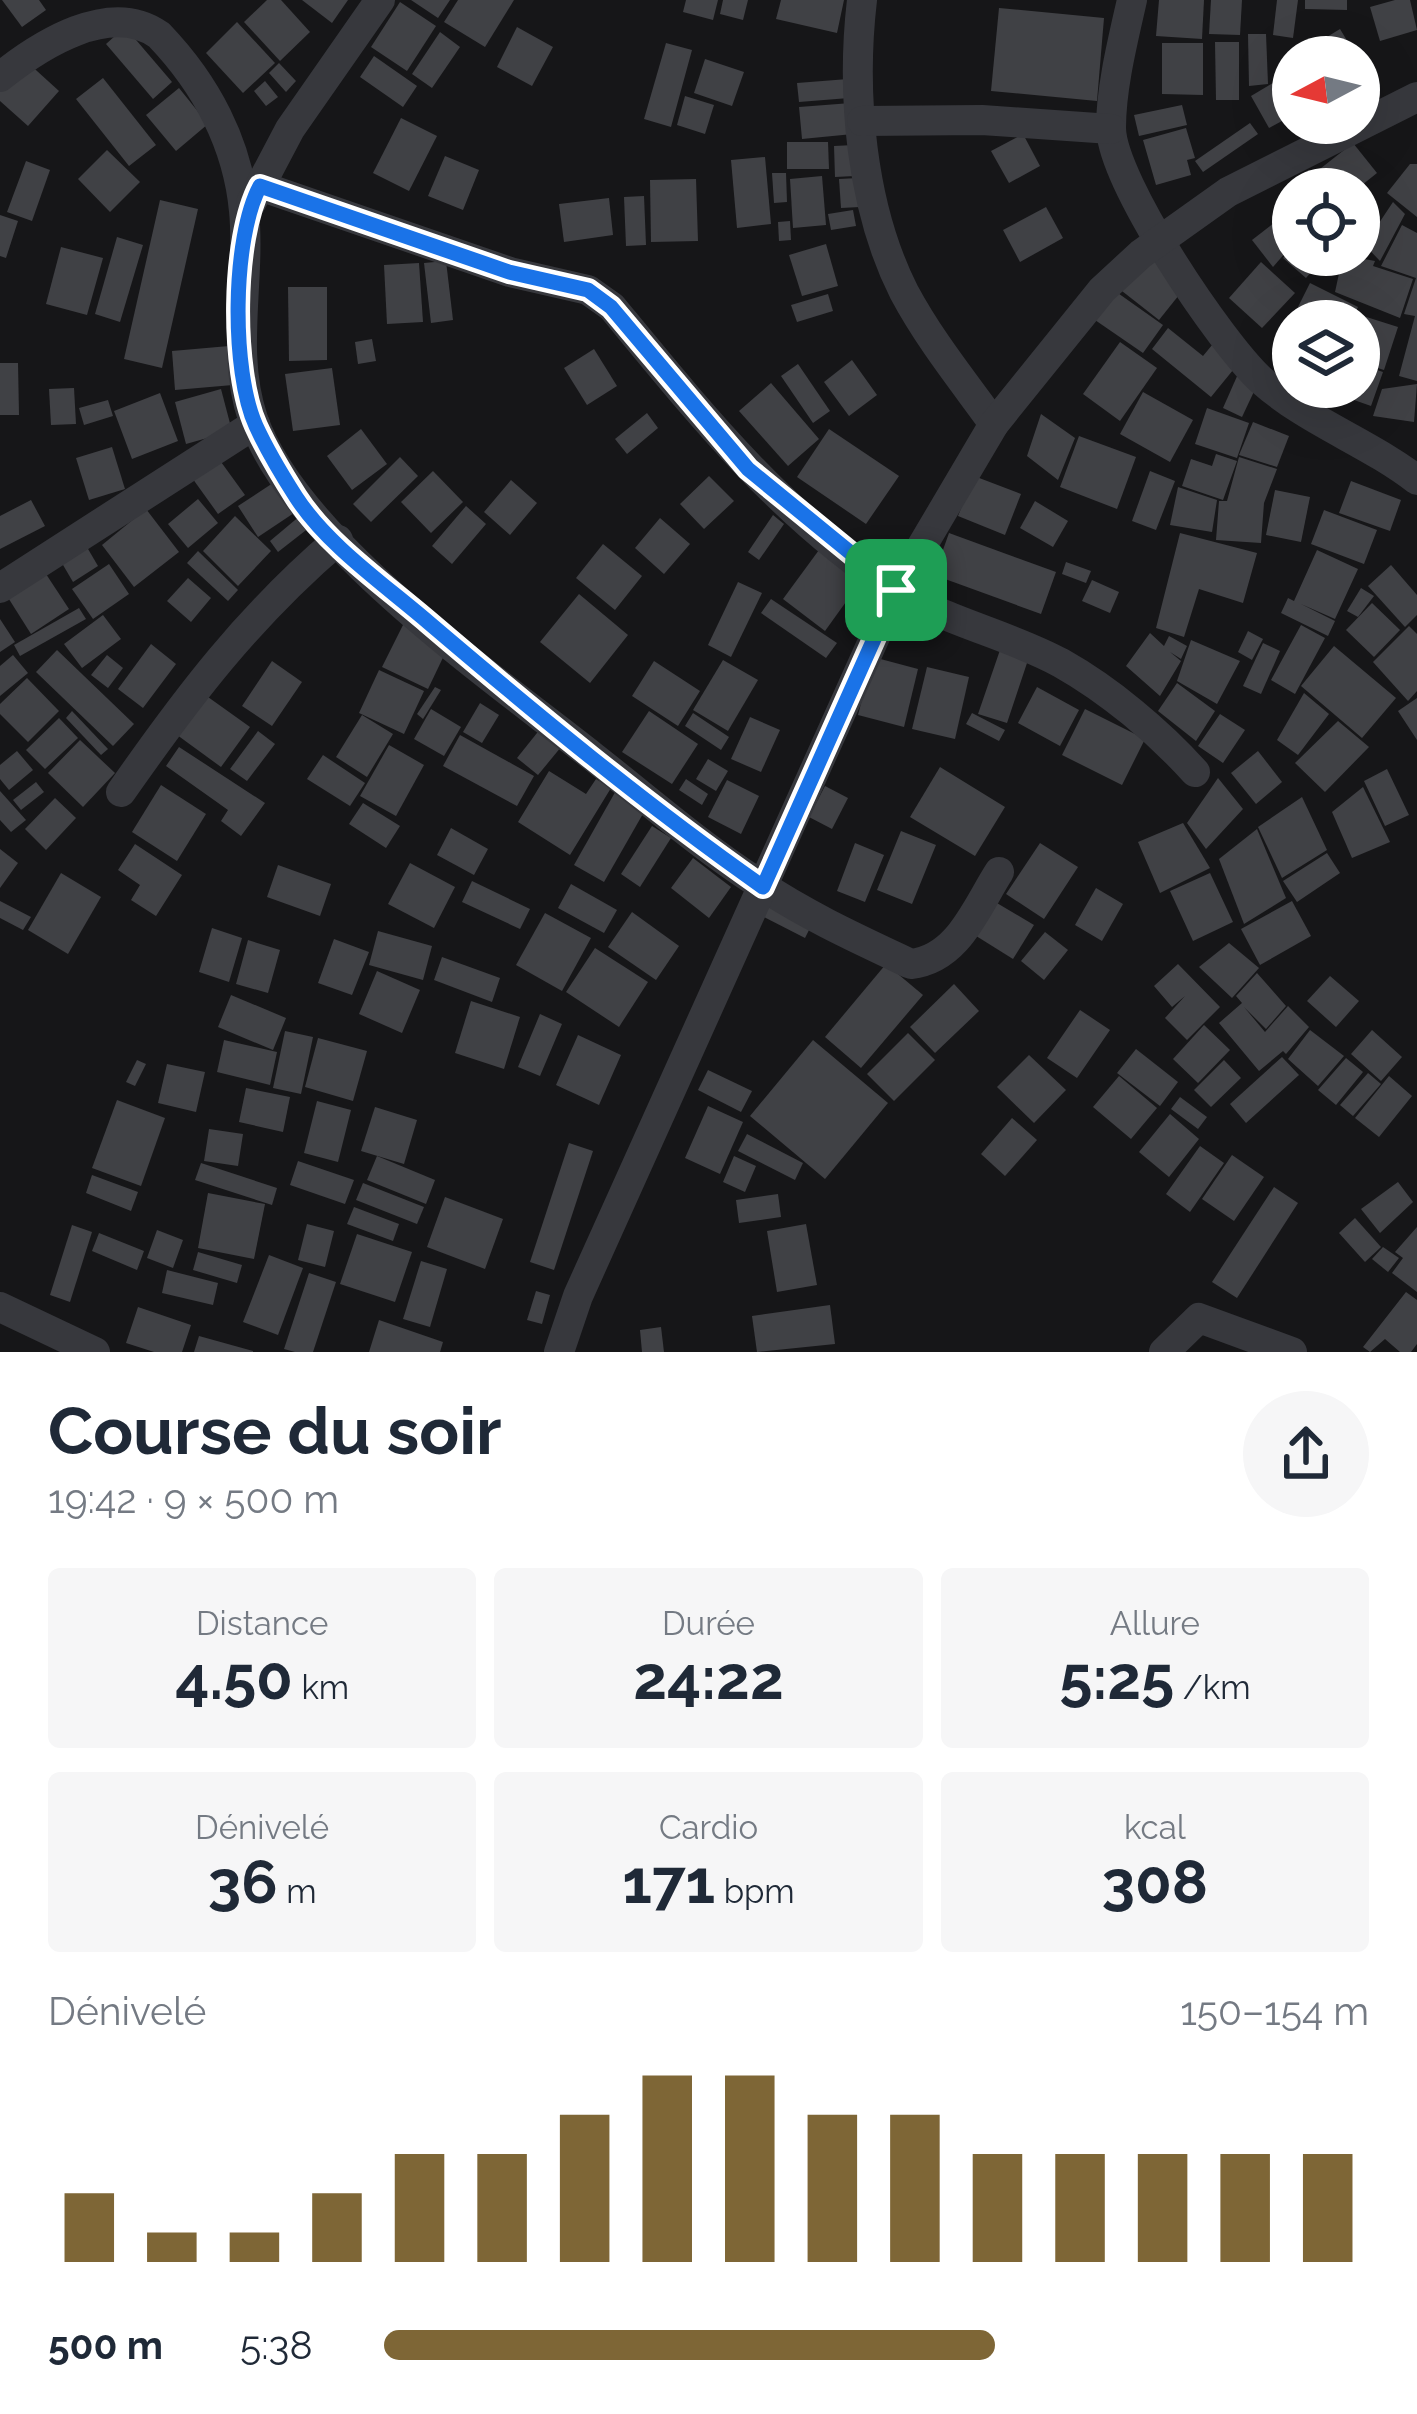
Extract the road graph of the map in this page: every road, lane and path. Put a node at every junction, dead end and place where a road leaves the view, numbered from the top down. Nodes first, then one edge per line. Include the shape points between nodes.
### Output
1 (380, 0) edge
2 (862, 0) edge
3 (1132, 0) edge
4 (0, 77) edge
5 (1417, 97) edge
6 (862, 121) junction
7 (1111, 130) junction
8 (260, 186) junction
9 (245, 214) junction
10 (1162, 240) junction
11 (255, 424) junction
12 (994, 424) junction
13 (1417, 480) edge
14 (338, 541) junction
15 (0, 588) edge
16 (896, 590) junction
17 (1195, 772) dead end
18 (121, 792) dead end
19 (999, 872) dead end
20 (763, 887) junction
21 (0, 1307) edge
22 (94, 1352) edge
23 (559, 1352) edge
24 (1164, 1352) edge
25 (1292, 1352) edge

1 - 8 street
2 - 6 street
3 - 7 street
4 - 9 street via 50,37 128,16 156,32 230,134
5 - 10 street via 1228,192
6 - 7 street
6 - 12 street via 878,216 903,290
7 - 10 street via 1139,211
8 - 9 street
8 - 16 street via 471,260 588,290 748,469
9 - 11 street via 239,313
10 - 12 street via 1102,290
10 - 13 street via 1261,379
11 - 14 street via 299,502
11 - 15 street
12 - 16 street
14 - 18 street via 268,600 199,680
14 - 20 street via 505,687
16 - 17 street via 1062,664 1168,741
16 - 20 street
19 - 20 street via 948,951 911,964
20 - 23 street
21 - 22 street
24 - 25 street via 1199,1318

